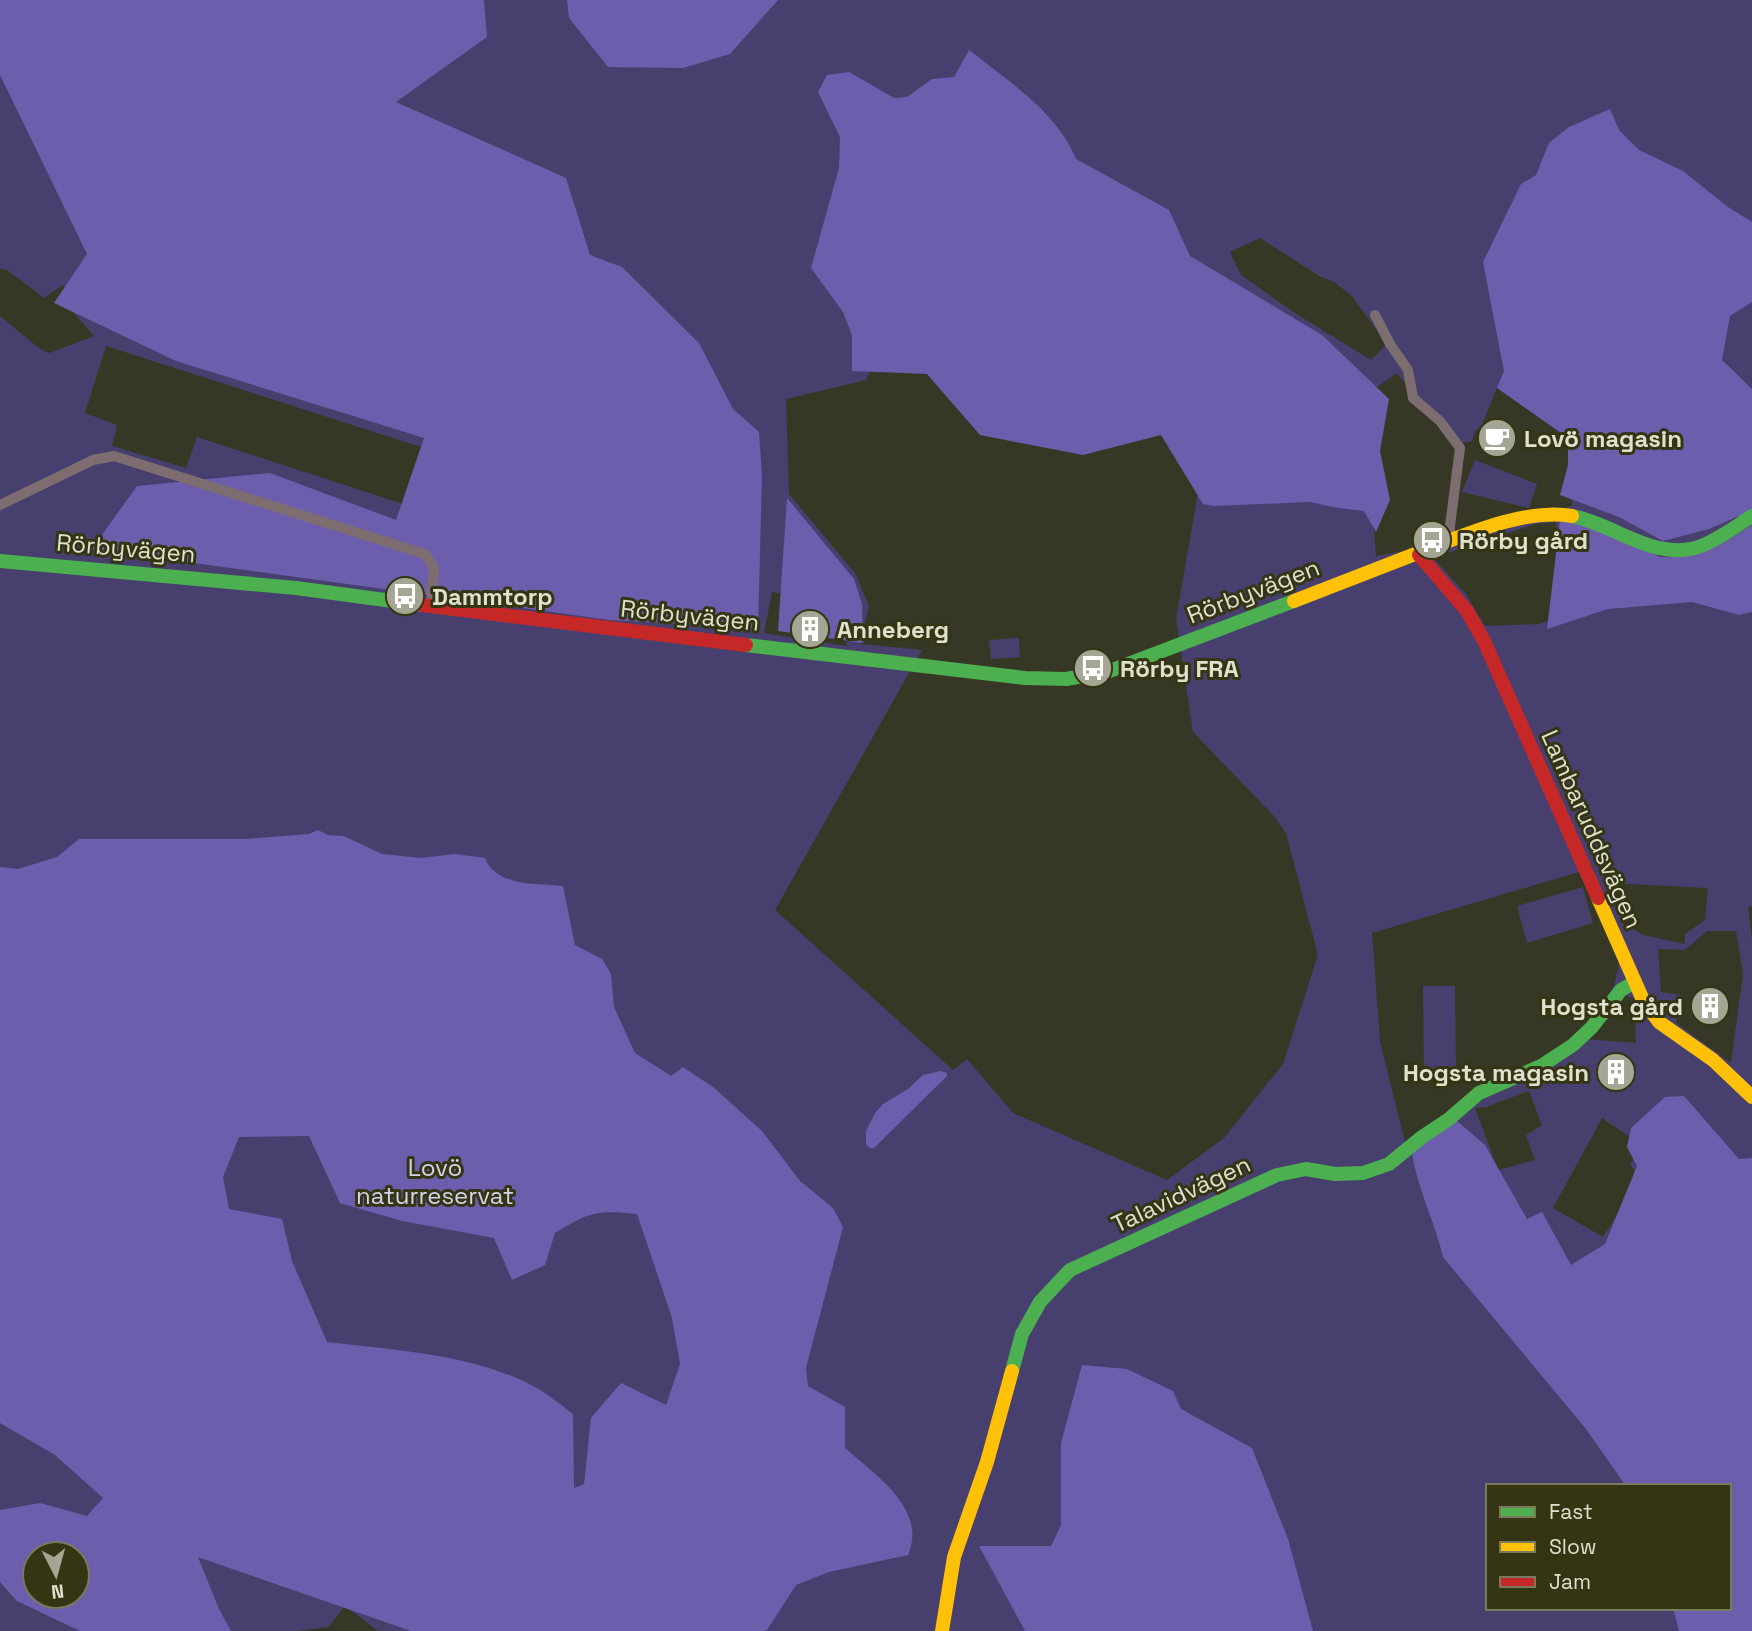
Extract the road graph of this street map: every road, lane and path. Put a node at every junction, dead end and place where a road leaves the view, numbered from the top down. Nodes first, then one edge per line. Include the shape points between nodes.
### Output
1 (1375, 315) dead end
2 (0, 505) edge
3 (1752, 516) edge
4 (1450, 541) junction
5 (1419, 555) junction
6 (0, 561) edge
7 (431, 607) junction
8 (1635, 982) junction
9 (1752, 1097) edge
10 (942, 1631) edge

1 - 4 street via 1408,370 1413,398 1440,421 1460,448
2 - 7 street via 93,460 114,456 425,554 434,568
3 - 4 street, Rörbyvägen via 1712,541 1681,551 1662,551 1607,525 1563,515 1508,522
4 - 5 street, Rörbyvägen
5 - 7 street, Rörbyvägen via 1107,672 1066,679 836,657
5 - 8 street, Lambaruddsvägen via 1467,611 1484,641
6 - 7 street, Rörbyvägen via 283,586
8 - 9 street, Lambaruddsvägen via 1659,1022 1713,1060
8 - 10 street, Talavidvägen via 1621,990 1573,1045 1541,1066 1479,1093 1389,1164 1363,1173 1307,1169 1277,1175 1070,1270 1035,1311 1017,1348 987,1462 954,1557

